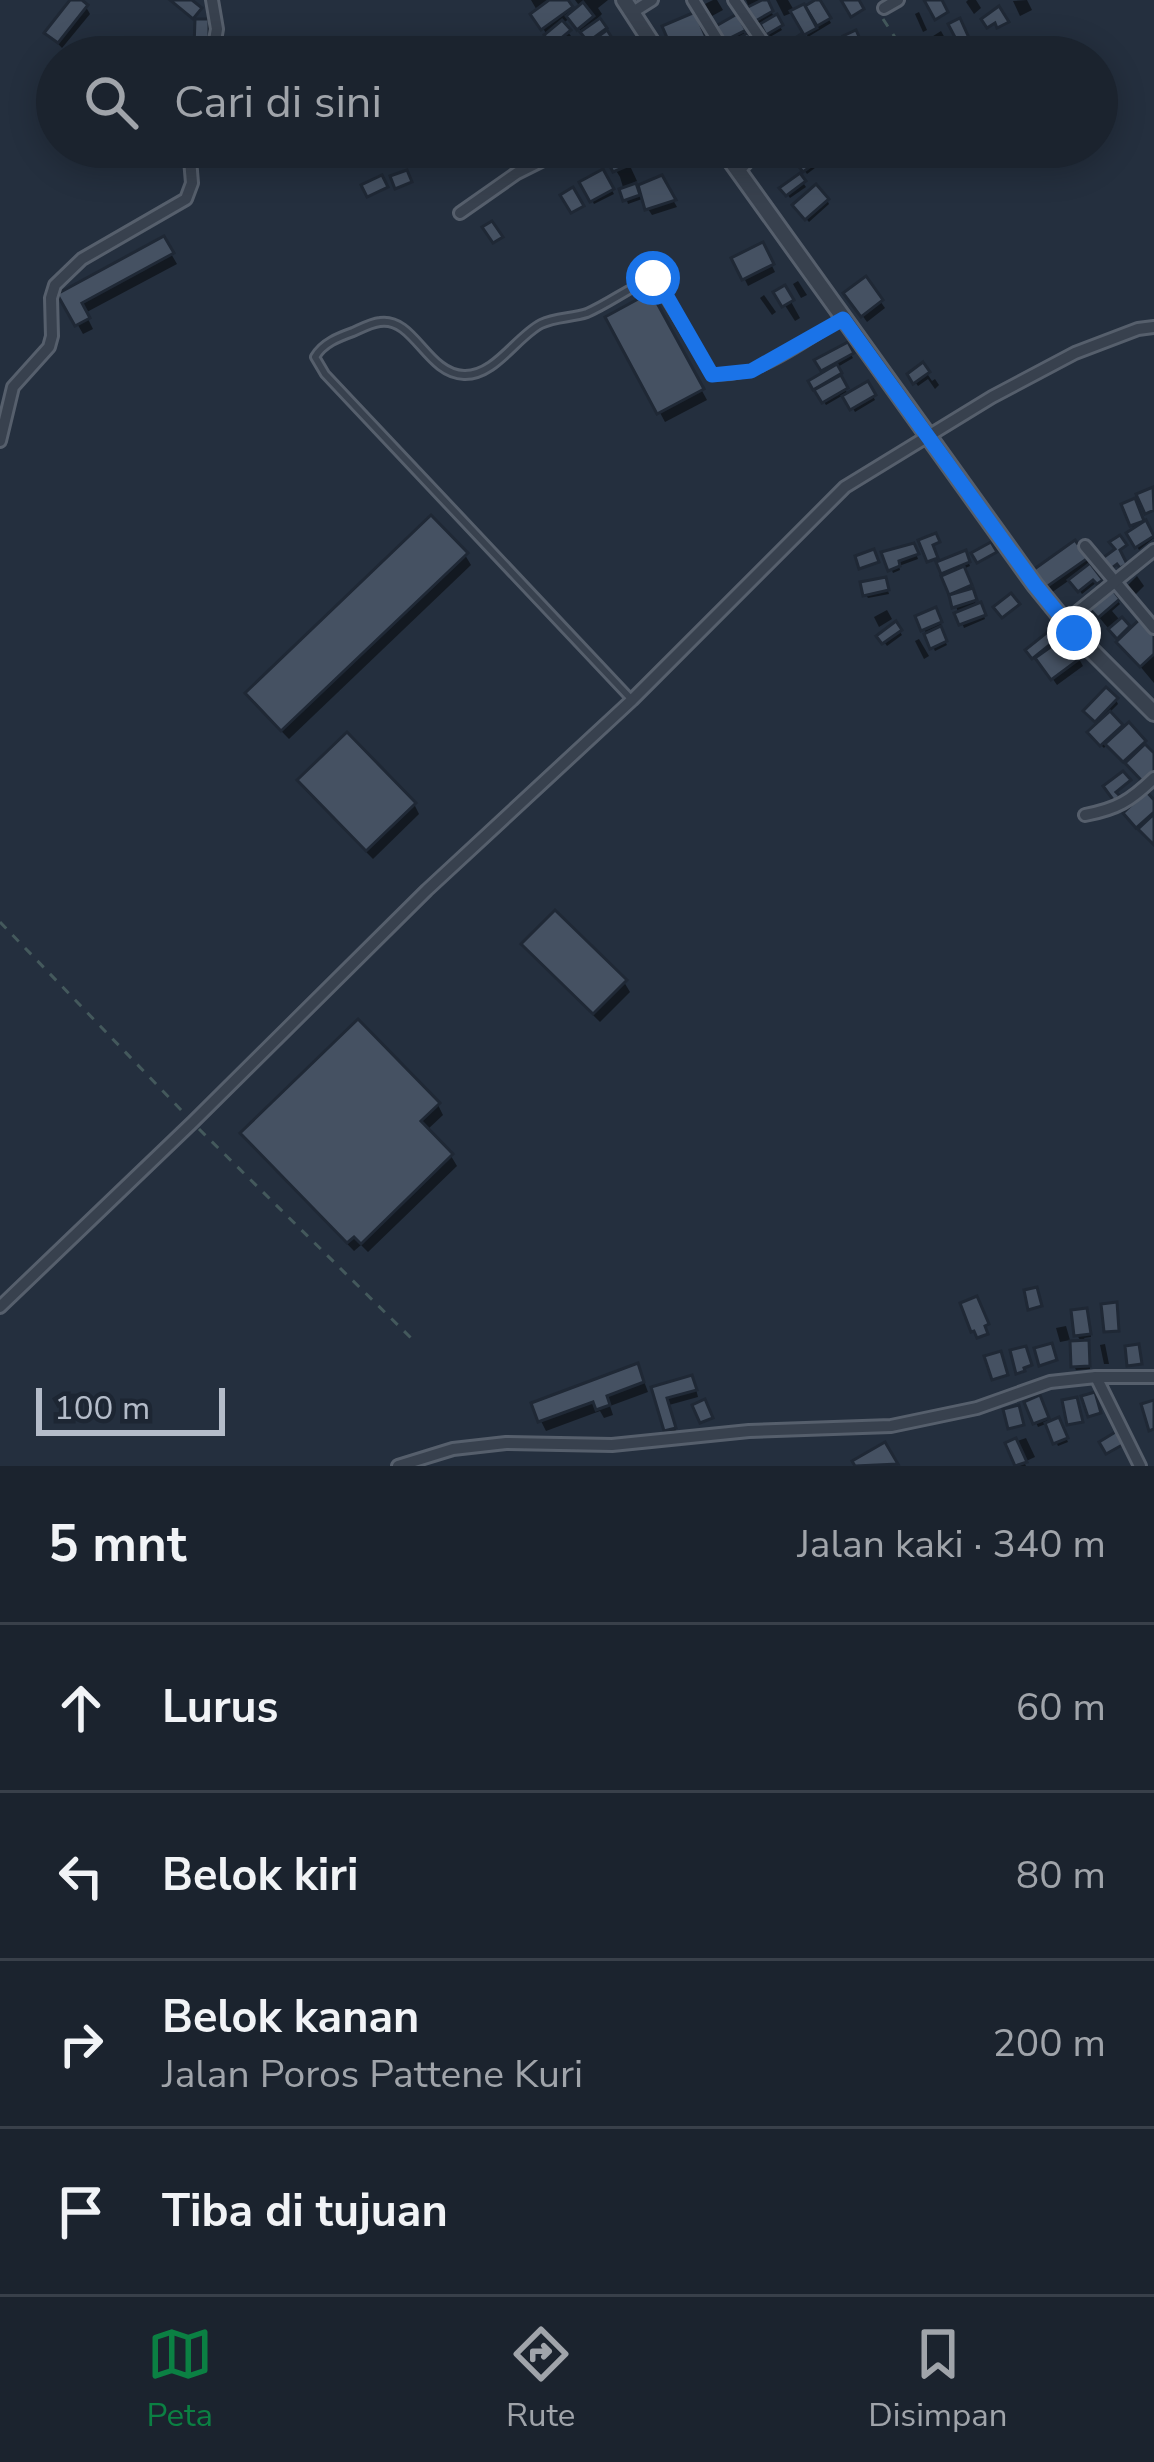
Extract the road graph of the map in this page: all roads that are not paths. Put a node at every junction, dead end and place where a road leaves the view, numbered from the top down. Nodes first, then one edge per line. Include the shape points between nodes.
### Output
1 (212, 0) edge
2 (652, 0) edge
3 (693, 0) edge
4 (734, 0) edge
5 (898, 0) edge
6 (628, 6) edge
7 (880, 9) road end
8 (216, 36) edge
9 (647, 36) edge
10 (715, 36) edge
11 (759, 36) edge
12 (191, 168) edge
13 (527, 168) edge
14 (735, 168) edge
15 (742, 168) edge
16 (738, 172) junction
17 (460, 213) dead end
18 (843, 319) junction
19 (1154, 327) edge
20 (927, 435) junction
21 (0, 441) edge
22 (1085, 546) dead end
23 (1154, 550) edge
24 (1114, 582) junction
25 (1065, 622) junction
26 (1154, 628) edge
27 (632, 700) junction
28 (1154, 712) edge
29 (1154, 778) edge
30 (1084, 815) dead end
31 (0, 1307) edge
32 (1096, 1377) junction
33 (1154, 1377) edge
34 (398, 1466) edge
35 (1140, 1466) edge

1 - 8 street
2 - 6 street
3 - 10 street
4 - 11 street
5 - 7 street
6 - 9 street
12 - 21 street via 186,199 82,259 55,285 49,347 17,380
13 - 17 street
14 - 16 street
15 - 16 street
16 - 18 street
18 - 20 street
18 - 27 lane via 751,371 712,375 653,278 588,312 540,325 477,374 448,372 390,322 341,336 315,356
19 - 20 street via 1076,353
20 - 25 street
20 - 27 street via 845,487
22 - 24 street
23 - 24 street
24 - 25 street
24 - 26 street
25 - 28 street
27 - 31 street
29 - 30 street via 1112,810
32 - 33 street
32 - 34 street via 891,1426 506,1443
32 - 35 street

